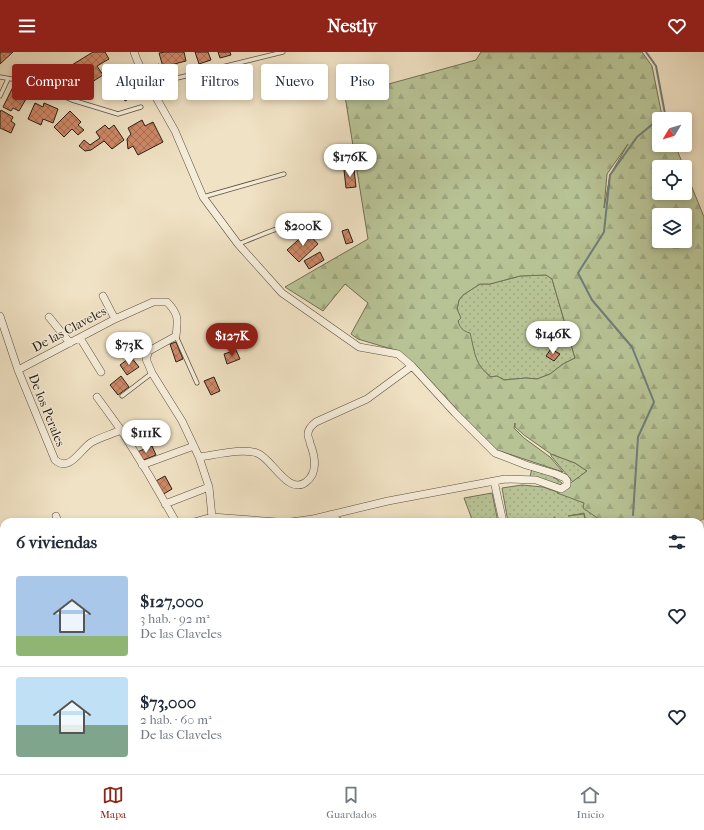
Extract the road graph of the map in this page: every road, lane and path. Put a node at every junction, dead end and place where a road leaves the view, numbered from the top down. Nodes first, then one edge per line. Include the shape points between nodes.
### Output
1 (134, 52) edge
2 (283, 52) edge
3 (139, 64) edge
4 (0, 78) edge
5 (178, 78) edge
6 (8, 79) junction
7 (0, 96) edge
8 (157, 100) edge
9 (141, 106) dead end
10 (284, 174) dead end
11 (203, 197) junction
12 (313, 224) dead end
13 (238, 244) junction
14 (103, 296) dead end
15 (0, 316) edge
16 (49, 317) dead end
17 (115, 319) junction
18 (176, 336) junction
19 (80, 338) junction
20 (70, 343) junction
21 (412, 366) junction
22 (18, 370) junction
23 (100, 372) dead end
24 (152, 373) junction
25 (197, 383) dead end
26 (122, 396) dead end
27 (98, 397) dead end
28 (121, 430) junction
29 (194, 446) junction
30 (199, 457) junction
31 (142, 465) junction
32 (494, 481) junction
33 (209, 487) junction
34 (165, 504) junction
35 (330, 516) junction
36 (212, 517) junction
37 (174, 518) edge
38 (208, 518) edge
39 (225, 518) edge
40 (319, 518) edge
41 (333, 518) edge
42 (502, 518) edge

1 - 3 street
2 - 5 lane
4 - 6 lane
6 - 7 lane
6 - 9 lane via 29,82 72,100 118,114
8 - 11 street via 175,131
10 - 11 lane
11 - 13 street
12 - 13 lane via 298,223 285,226
13 - 21 street via 282,293 359,348 398,354
14 - 17 street
15 - 22 street, De los Perales
16 - 20 street
17 - 18 street, De las Claveles via 153,302 167,302 176,310
17 - 19 street, De las Claveles
18 - 24 street via 149,351 146,359
18 - 25 lane
19 - 20 street, De las Claveles
19 - 23 street
20 - 22 street, De las Claveles
21 - 30 street via 367,399 311,426 307,434 315,463 312,474 302,485 291,484 258,453 239,451
21 - 32 street via 495,453 565,478 567,485 561,489 536,480
22 - 28 street, De los Perales via 52,456 59,464 69,464 91,442
24 - 26 lane
24 - 29 street via 182,421
27 - 28 street
28 - 31 street
29 - 30 street
29 - 31 street
30 - 33 street
31 - 34 street
32 - 35 street via 388,501
32 - 42 street
33 - 34 street
33 - 36 street
34 - 37 street
35 - 40 street
35 - 41 street
36 - 38 street
36 - 39 street

